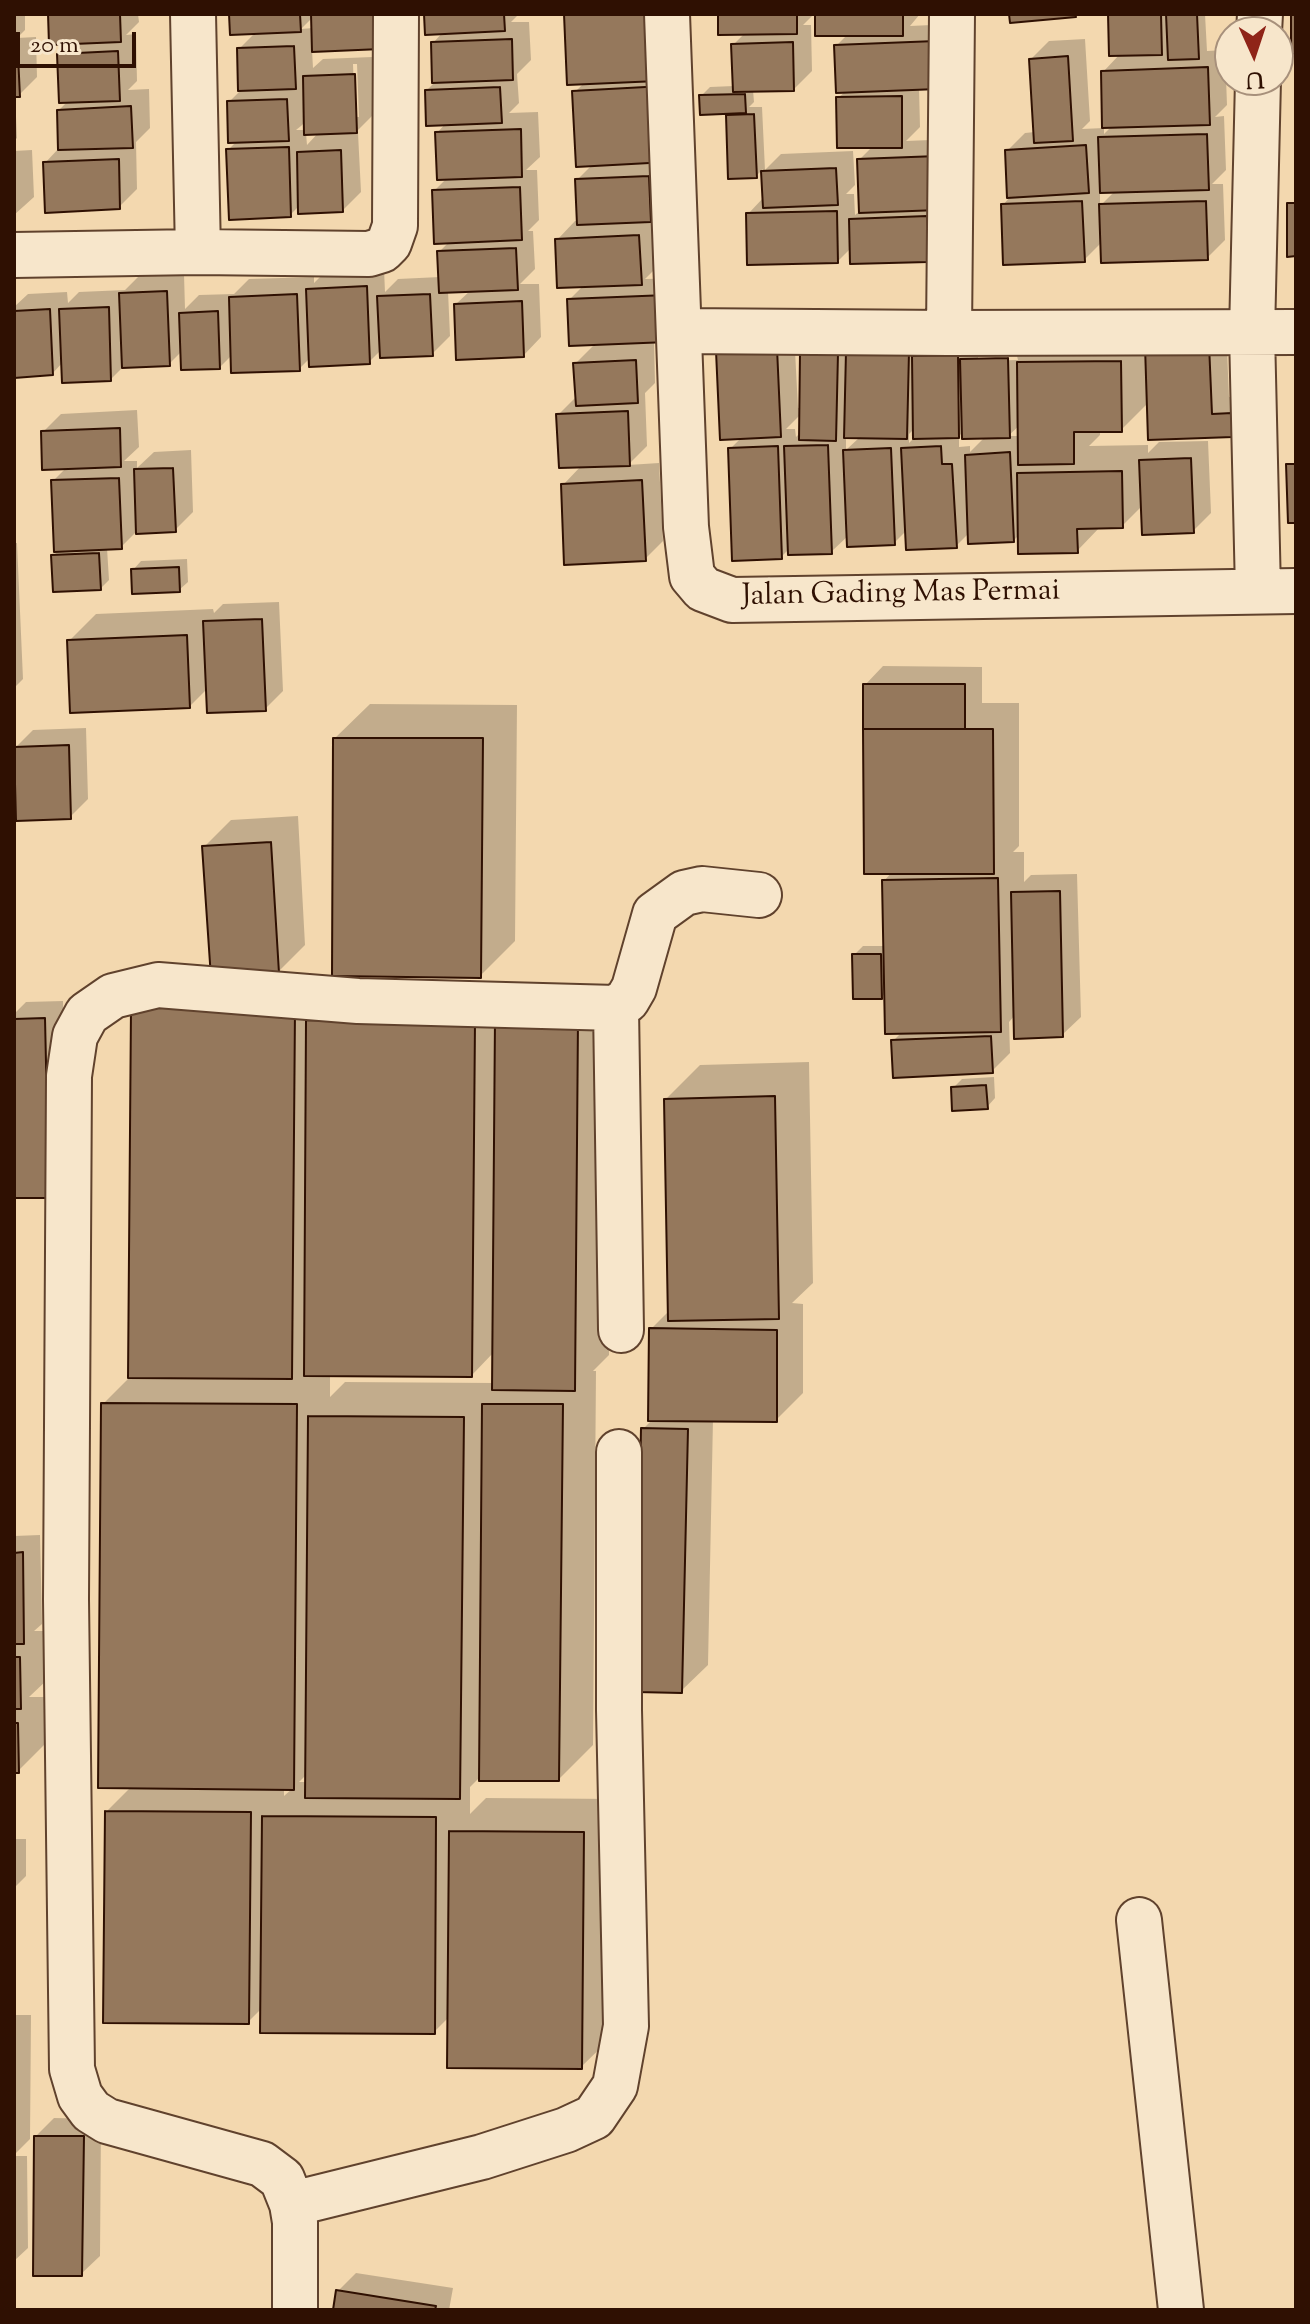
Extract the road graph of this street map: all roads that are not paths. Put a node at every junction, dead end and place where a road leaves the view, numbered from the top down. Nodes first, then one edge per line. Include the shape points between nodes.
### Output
1 (193, 14) edge
2 (396, 14) edge
3 (667, 14) edge
4 (952, 14) edge
5 (1258, 96) edge
6 (198, 252) junction
7 (14, 255) edge
8 (681, 331) junction
9 (1296, 332) edge
10 (949, 333) junction
11 (1252, 333) junction
12 (1277, 591) edge
13 (759, 895) dead end
14 (616, 1008) junction
15 (621, 1330) dead end
16 (619, 1452) dead end
17 (1139, 1920) dead end
18 (292, 2204) junction
19 (295, 2310) edge
20 (1181, 2310) edge

1 - 6 street
2 - 6 street via 395,226 389,243 369,254
3 - 8 street, Jalan Gading Mas Permai
4 - 10 street
5 - 11 street
6 - 7 street
8 - 10 street
8 - 12 street, Jalan Gading Mas Permai via 688,552 692,576 703,589 732,600
9 - 11 street
10 - 11 street
11 - 12 street
13 - 14 street via 702,889 684,893 655,914 634,988
14 - 15 street
14 - 18 street via 358,1001 158,985 113,996 87,1014 75,1036 69,1076 66,1599 72,2069 80,2096 107,2121 262,2164 282,2179
16 - 18 street via 626,2026 615,2086 594,2117 566,2130 482,2157
17 - 20 street
18 - 19 street

